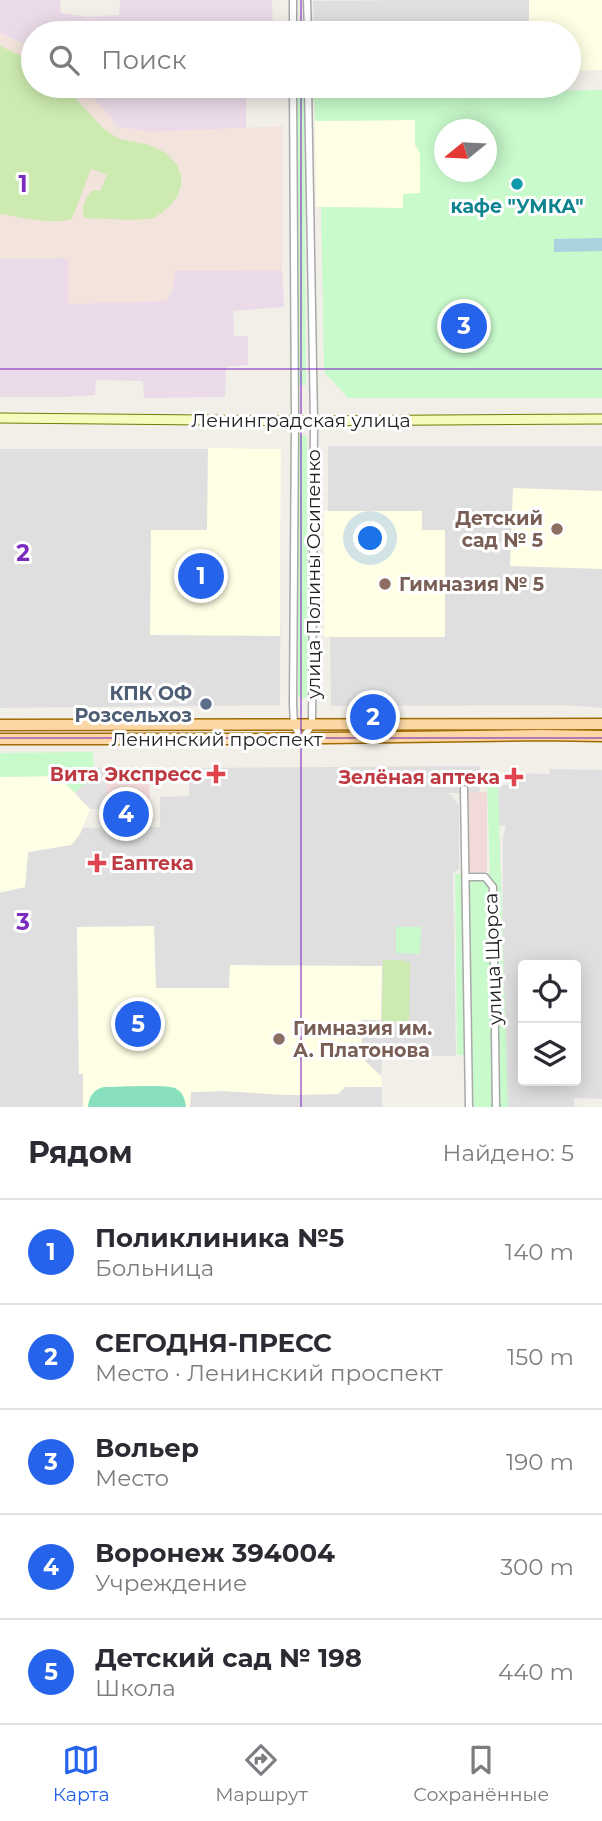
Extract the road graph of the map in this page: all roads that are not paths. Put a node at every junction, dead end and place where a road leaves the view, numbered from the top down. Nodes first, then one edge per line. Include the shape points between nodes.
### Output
1 (293, 0) edge
2 (307, 0) edge
3 (293, 21) edge
4 (308, 21) edge
5 (293, 98) edge
6 (308, 98) edge
7 (0, 418) edge
8 (602, 419) edge
9 (295, 421) junction
10 (314, 421) junction
11 (602, 724) edge
12 (0, 725) edge
13 (293, 725) junction
14 (312, 726) junction
15 (602, 736) edge
16 (302, 738) junction
17 (0, 739) edge
18 (464, 789) dead end
19 (467, 877) junction
20 (470, 1107) edge
21 (496, 1107) edge

1 - 3 street
2 - 4 street
5 - 9 street, улица Полины Осипенко
6 - 10 street, улица Полины Осипенко
7 - 9 main road, Ленинградская улица
8 - 10 main road, Ленинградская улица
9 - 10 main road, Ленинградская улица
9 - 13 street, улица Полины Осипенко
10 - 14 street, улица Полины Осипенко
11 - 14 main road, Ленинский проспект
12 - 13 main road, Ленинский проспект
13 - 14 main road, Ленинский проспект
13 - 16 street, улица Полины Осипенко
14 - 16 street, улица Полины Осипенко
15 - 16 main road, Ленинский проспект
16 - 17 main road, Ленинский проспект
18 - 19 street, улица Щорса
19 - 20 street
19 - 21 street, улица Щорса via 485,877 493,887

